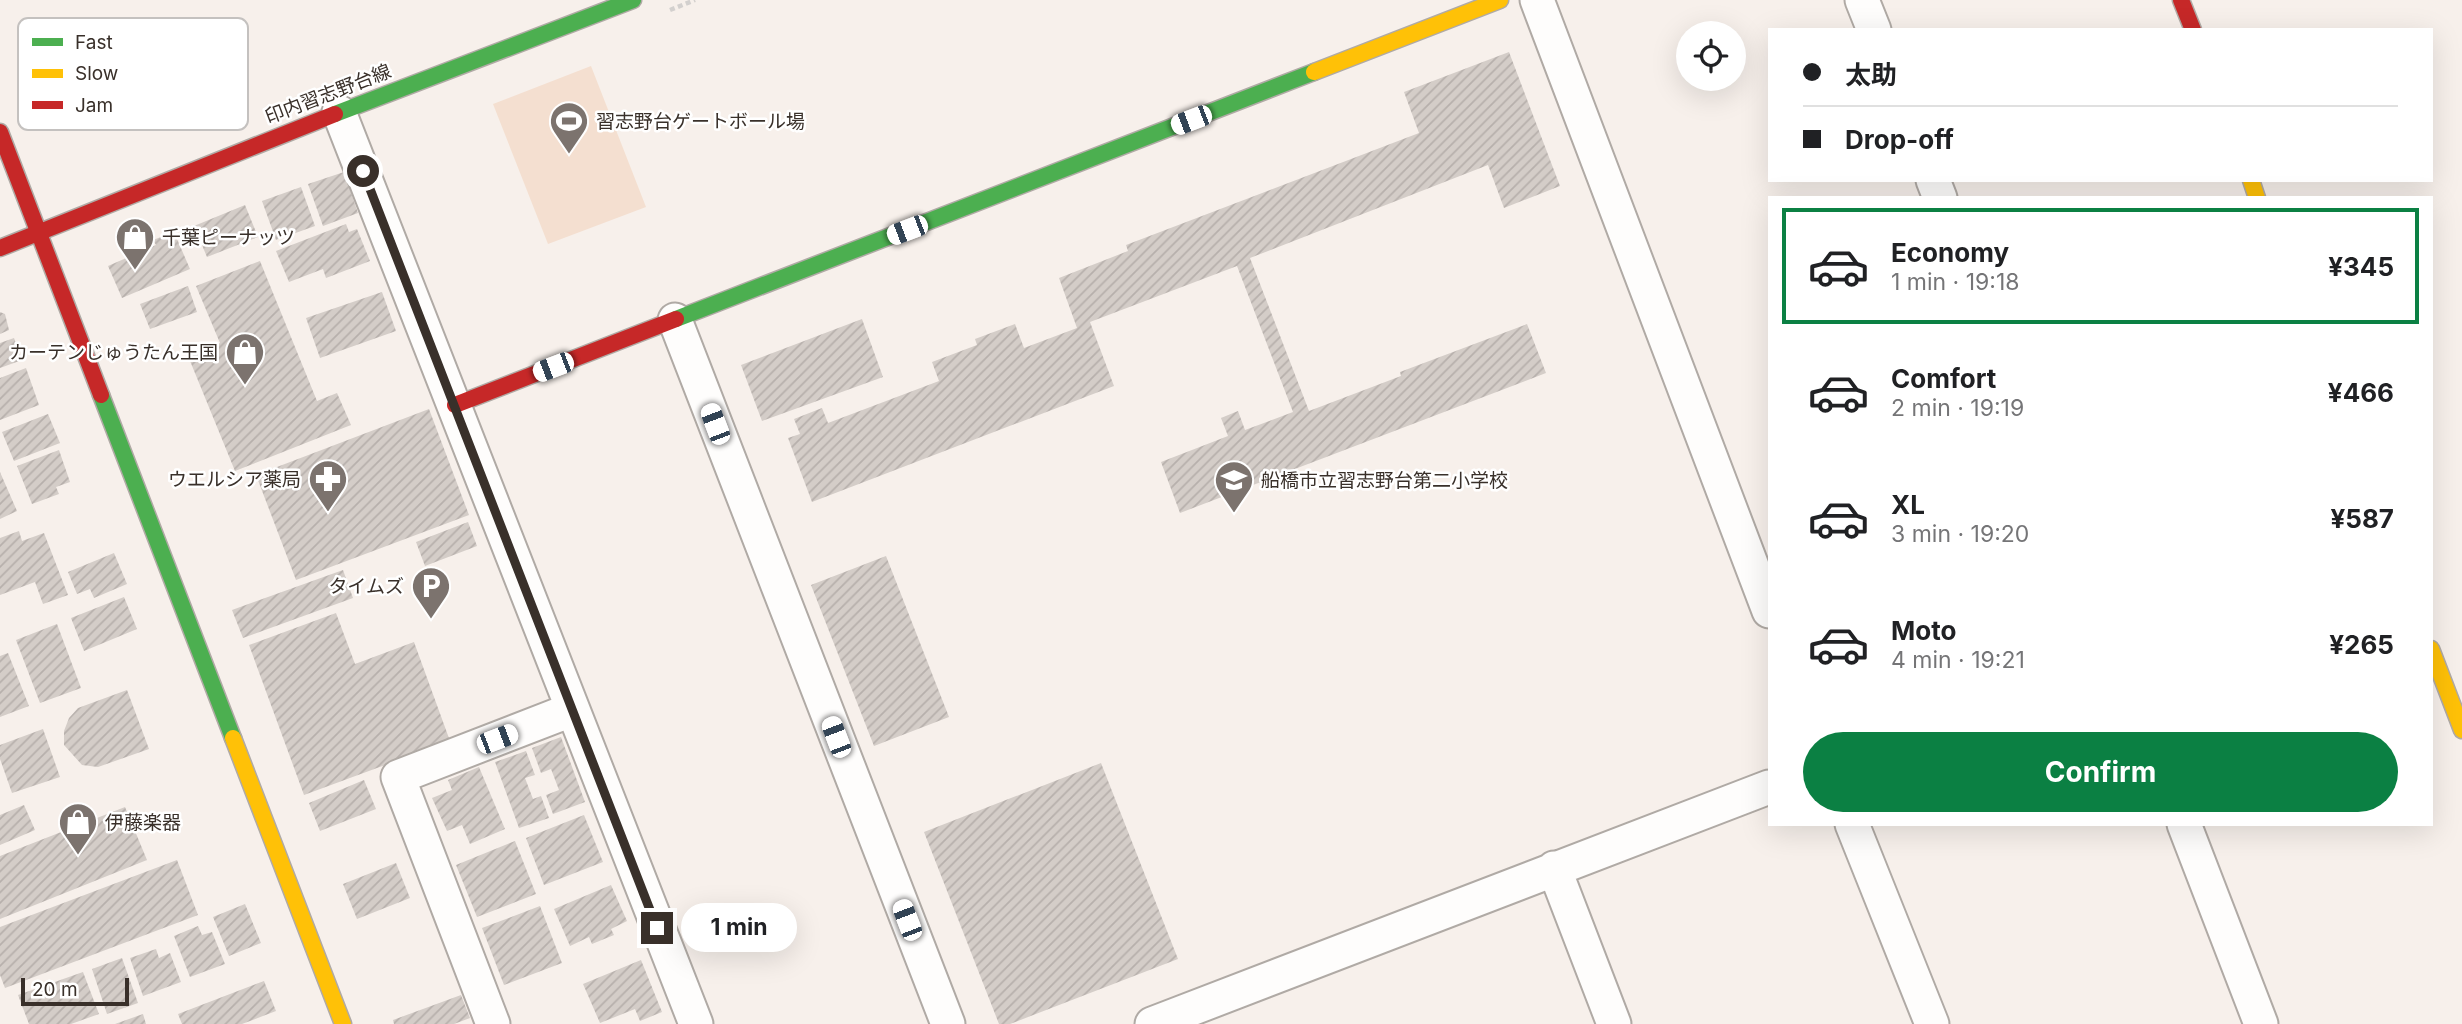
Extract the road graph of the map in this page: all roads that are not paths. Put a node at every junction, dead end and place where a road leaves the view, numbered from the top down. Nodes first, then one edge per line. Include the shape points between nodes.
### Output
1 (633, 0) edge
2 (1500, 0) edge
3 (1537, 0) edge
4 (1862, 0) edge
5 (2181, 0) edge
6 (1873, 28) edge
7 (2192, 28) edge
8 (339, 112) junction
9 (0, 132) edge
10 (39, 232) junction
11 (0, 247) edge
12 (675, 320) junction
13 (456, 405) junction
14 (1768, 608) edge
15 (2433, 654) edge
16 (571, 710) junction
17 (2462, 730) edge
18 (1768, 787) edge
19 (1853, 826) edge
20 (2185, 826) edge
21 (1555, 868) junction
22 (343, 1024) edge
23 (493, 1024) edge
24 (696, 1024) edge
25 (948, 1024) edge
26 (1152, 1024) edge
27 (1614, 1024) edge
28 (1932, 1024) edge
29 (2261, 1024) edge

1 - 8 street, 印内習志野台線
2 - 12 street
3 - 14 street
4 - 6 street
5 - 7 street
8 - 10 street, 印内習志野台線
8 - 13 street
9 - 10 street
10 - 11 street, 印内習志野台線
10 - 22 street
12 - 13 street
12 - 25 street
13 - 16 street
15 - 17 street
16 - 23 street via 398,777
16 - 24 street
18 - 21 street
19 - 28 street
20 - 29 street
21 - 26 street
21 - 27 street

